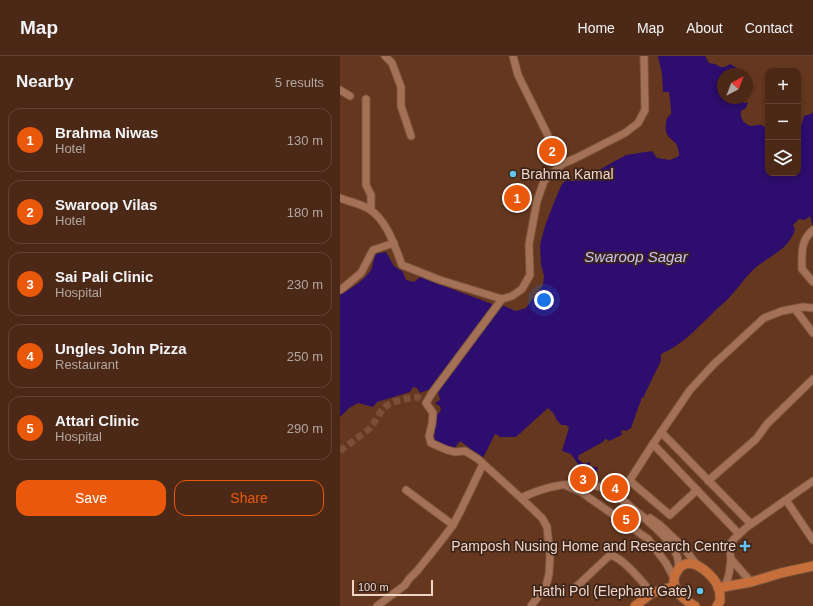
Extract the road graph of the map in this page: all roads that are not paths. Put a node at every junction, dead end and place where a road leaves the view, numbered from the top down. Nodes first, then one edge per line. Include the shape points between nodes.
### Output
1 (385, 56) edge
2 (513, 56) edge
3 (644, 56) edge
4 (340, 90) edge
5 (350, 96) dead end
6 (366, 99) dead end
7 (411, 136) dead end
8 (562, 164) junction
9 (340, 198) edge
10 (371, 210) junction
11 (813, 230) edge
12 (394, 243) junction
13 (813, 282) edge
14 (340, 290) edge
15 (502, 299) junction
16 (795, 308) junction
17 (813, 308) edge
18 (813, 333) edge
19 (813, 379) edge
20 (661, 432) junction
21 (653, 444) junction
22 (483, 464) junction
23 (708, 480) junction
24 (630, 481) junction
25 (813, 481) edge
26 (563, 484) junction
27 (406, 490) dead end
28 (697, 490) junction
29 (619, 496) junction
30 (522, 498) junction
31 (786, 500) junction
32 (670, 514) junction
33 (751, 524) junction
34 (453, 525) junction
35 (660, 525) junction
36 (739, 534) junction
37 (813, 540) edge
38 (731, 558) junction
39 (697, 565) junction
40 (813, 566) edge
41 (676, 578) junction
42 (751, 582) junction
43 (725, 587) junction
44 (575, 588) dead end
45 (652, 593) junction
46 (720, 604) edge
47 (377, 606) edge
48 (531, 606) edge
49 (635, 606) edge
50 (695, 606) edge

1 - 7 street via 392,63 401,87 401,106
2 - 8 street via 518,75
3 - 8 street via 646,110 638,123 625,133
4 - 5 street
6 - 10 street via 366,185 371,195
8 - 15 street via 544,181 537,201 529,244 530,274 522,289
9 - 10 street
10 - 12 street via 381,219
11 - 13 street via 807,235 803,246 802,269
12 - 14 street via 373,250 361,273
12 - 15 street via 402,265
15 - 22 street via 426,403 433,413 429,436 431,443 455,452 465,451
16 - 17 street
16 - 18 street
16 - 20 street via 764,318 713,365 690,390
19 - 23 street via 767,424 756,439
20 - 21 street
20 - 23 street
21 - 24 street
21 - 28 street
22 - 30 street
22 - 34 street
23 - 33 street
24 - 29 street
24 - 32 street
25 - 31 street
26 - 29 street via 601,487
26 - 30 street via 532,492
26 - 41 street via 581,492 648,539
27 - 34 street
28 - 32 street
28 - 36 street
29 - 35 street
29 - 41 street via 657,529 674,548 678,560
30 - 48 street via 542,518 547,527 550,556 546,586
31 - 33 street
31 - 37 street
32 - 35 street
33 - 36 street
34 - 47 street via 405,585
35 - 39 street
36 - 38 street via 729,545
38 - 42 street
38 - 43 street
39 - 41 main road via 682,565
39 - 43 main road
40 - 42 main road
41 - 45 main road
41 - 50 main road via 682,597
42 - 43 main road
43 - 46 main road
44 - 45 street via 610,555 618,558 636,574
45 - 49 main road

